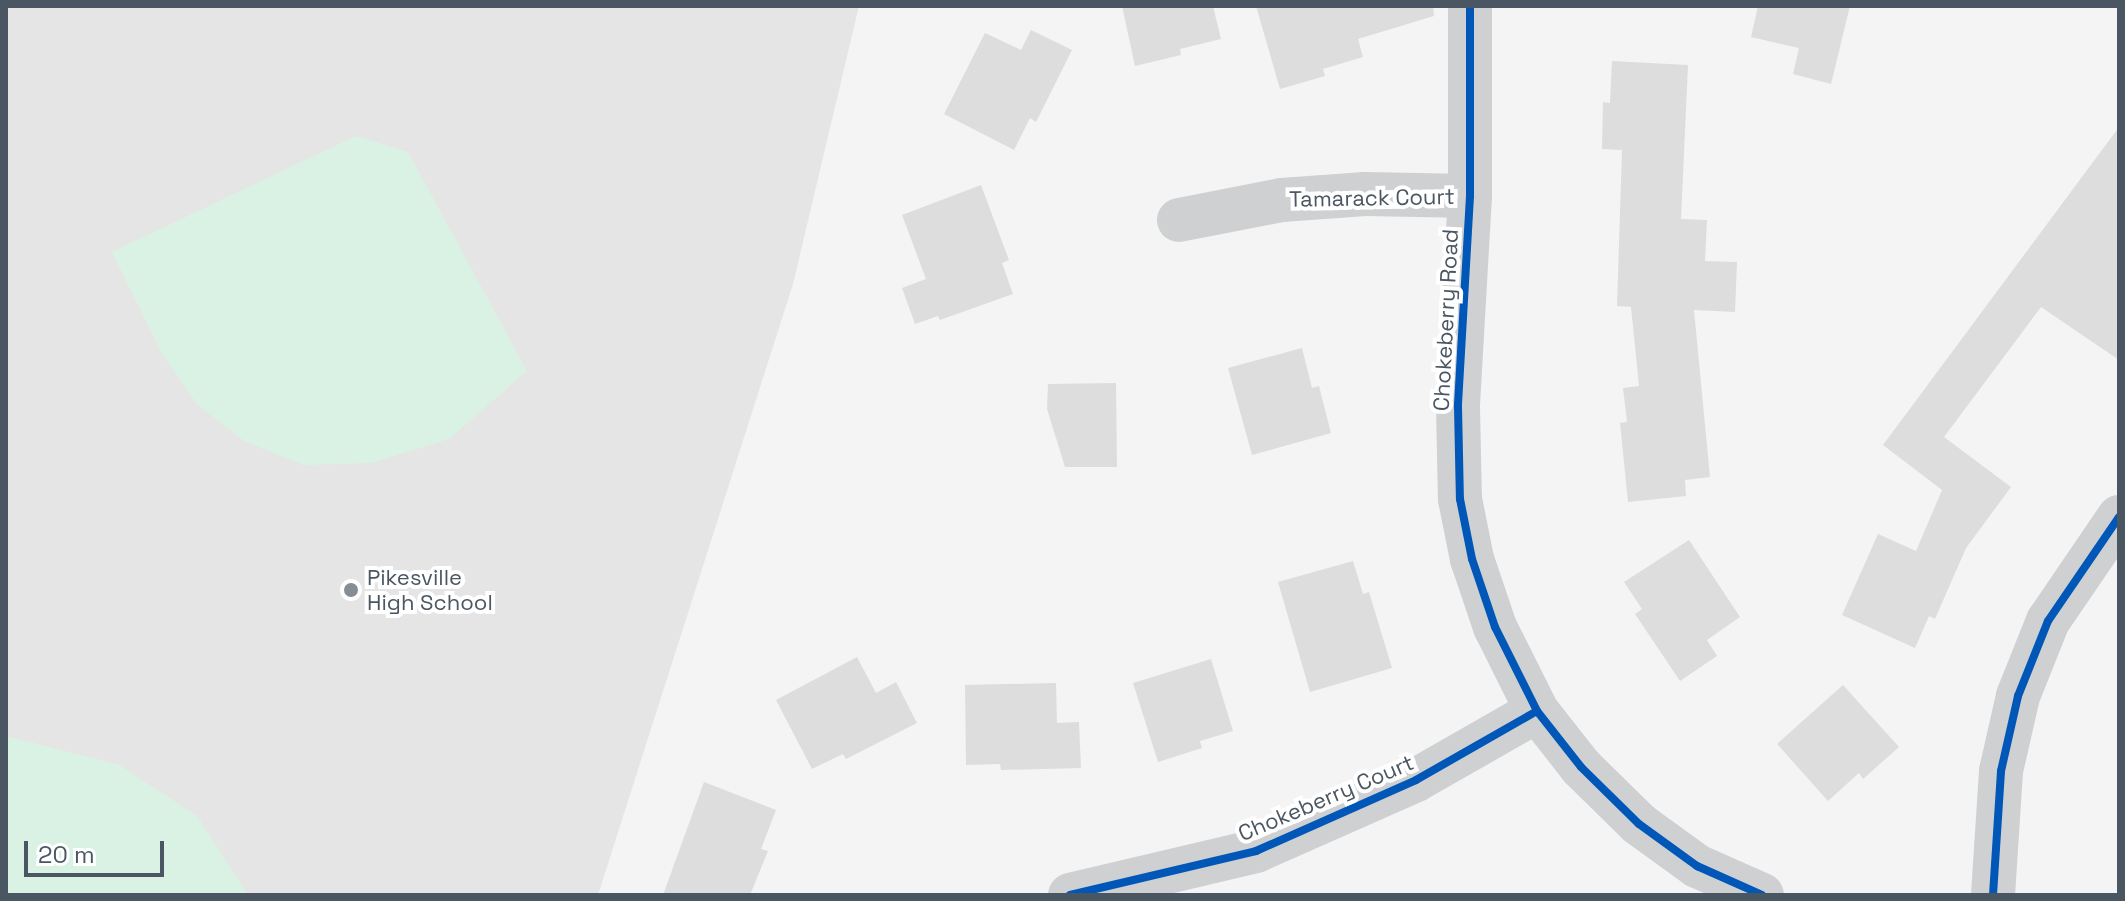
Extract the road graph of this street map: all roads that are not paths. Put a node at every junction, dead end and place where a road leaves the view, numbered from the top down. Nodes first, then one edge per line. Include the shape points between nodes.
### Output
1 (1470, 6) edge
2 (1470, 196) junction
3 (1179, 220) dead end
4 (2119, 517) edge
5 (1537, 711) junction
6 (1070, 895) edge
7 (1762, 895) edge
8 (1993, 895) edge

1 - 2 street, Chokeberry Road
2 - 3 street, Tamarack Court via 1365,194 1282,200
2 - 5 street, Chokeberry Road via 1458,407 1460,499 1472,559 1495,627
4 - 8 street via 2048,621 2018,696 2001,771
5 - 6 street, Chokeberry Court via 1416,780 1256,851
5 - 7 street, Chokeberry Road via 1581,767 1639,824 1697,866

